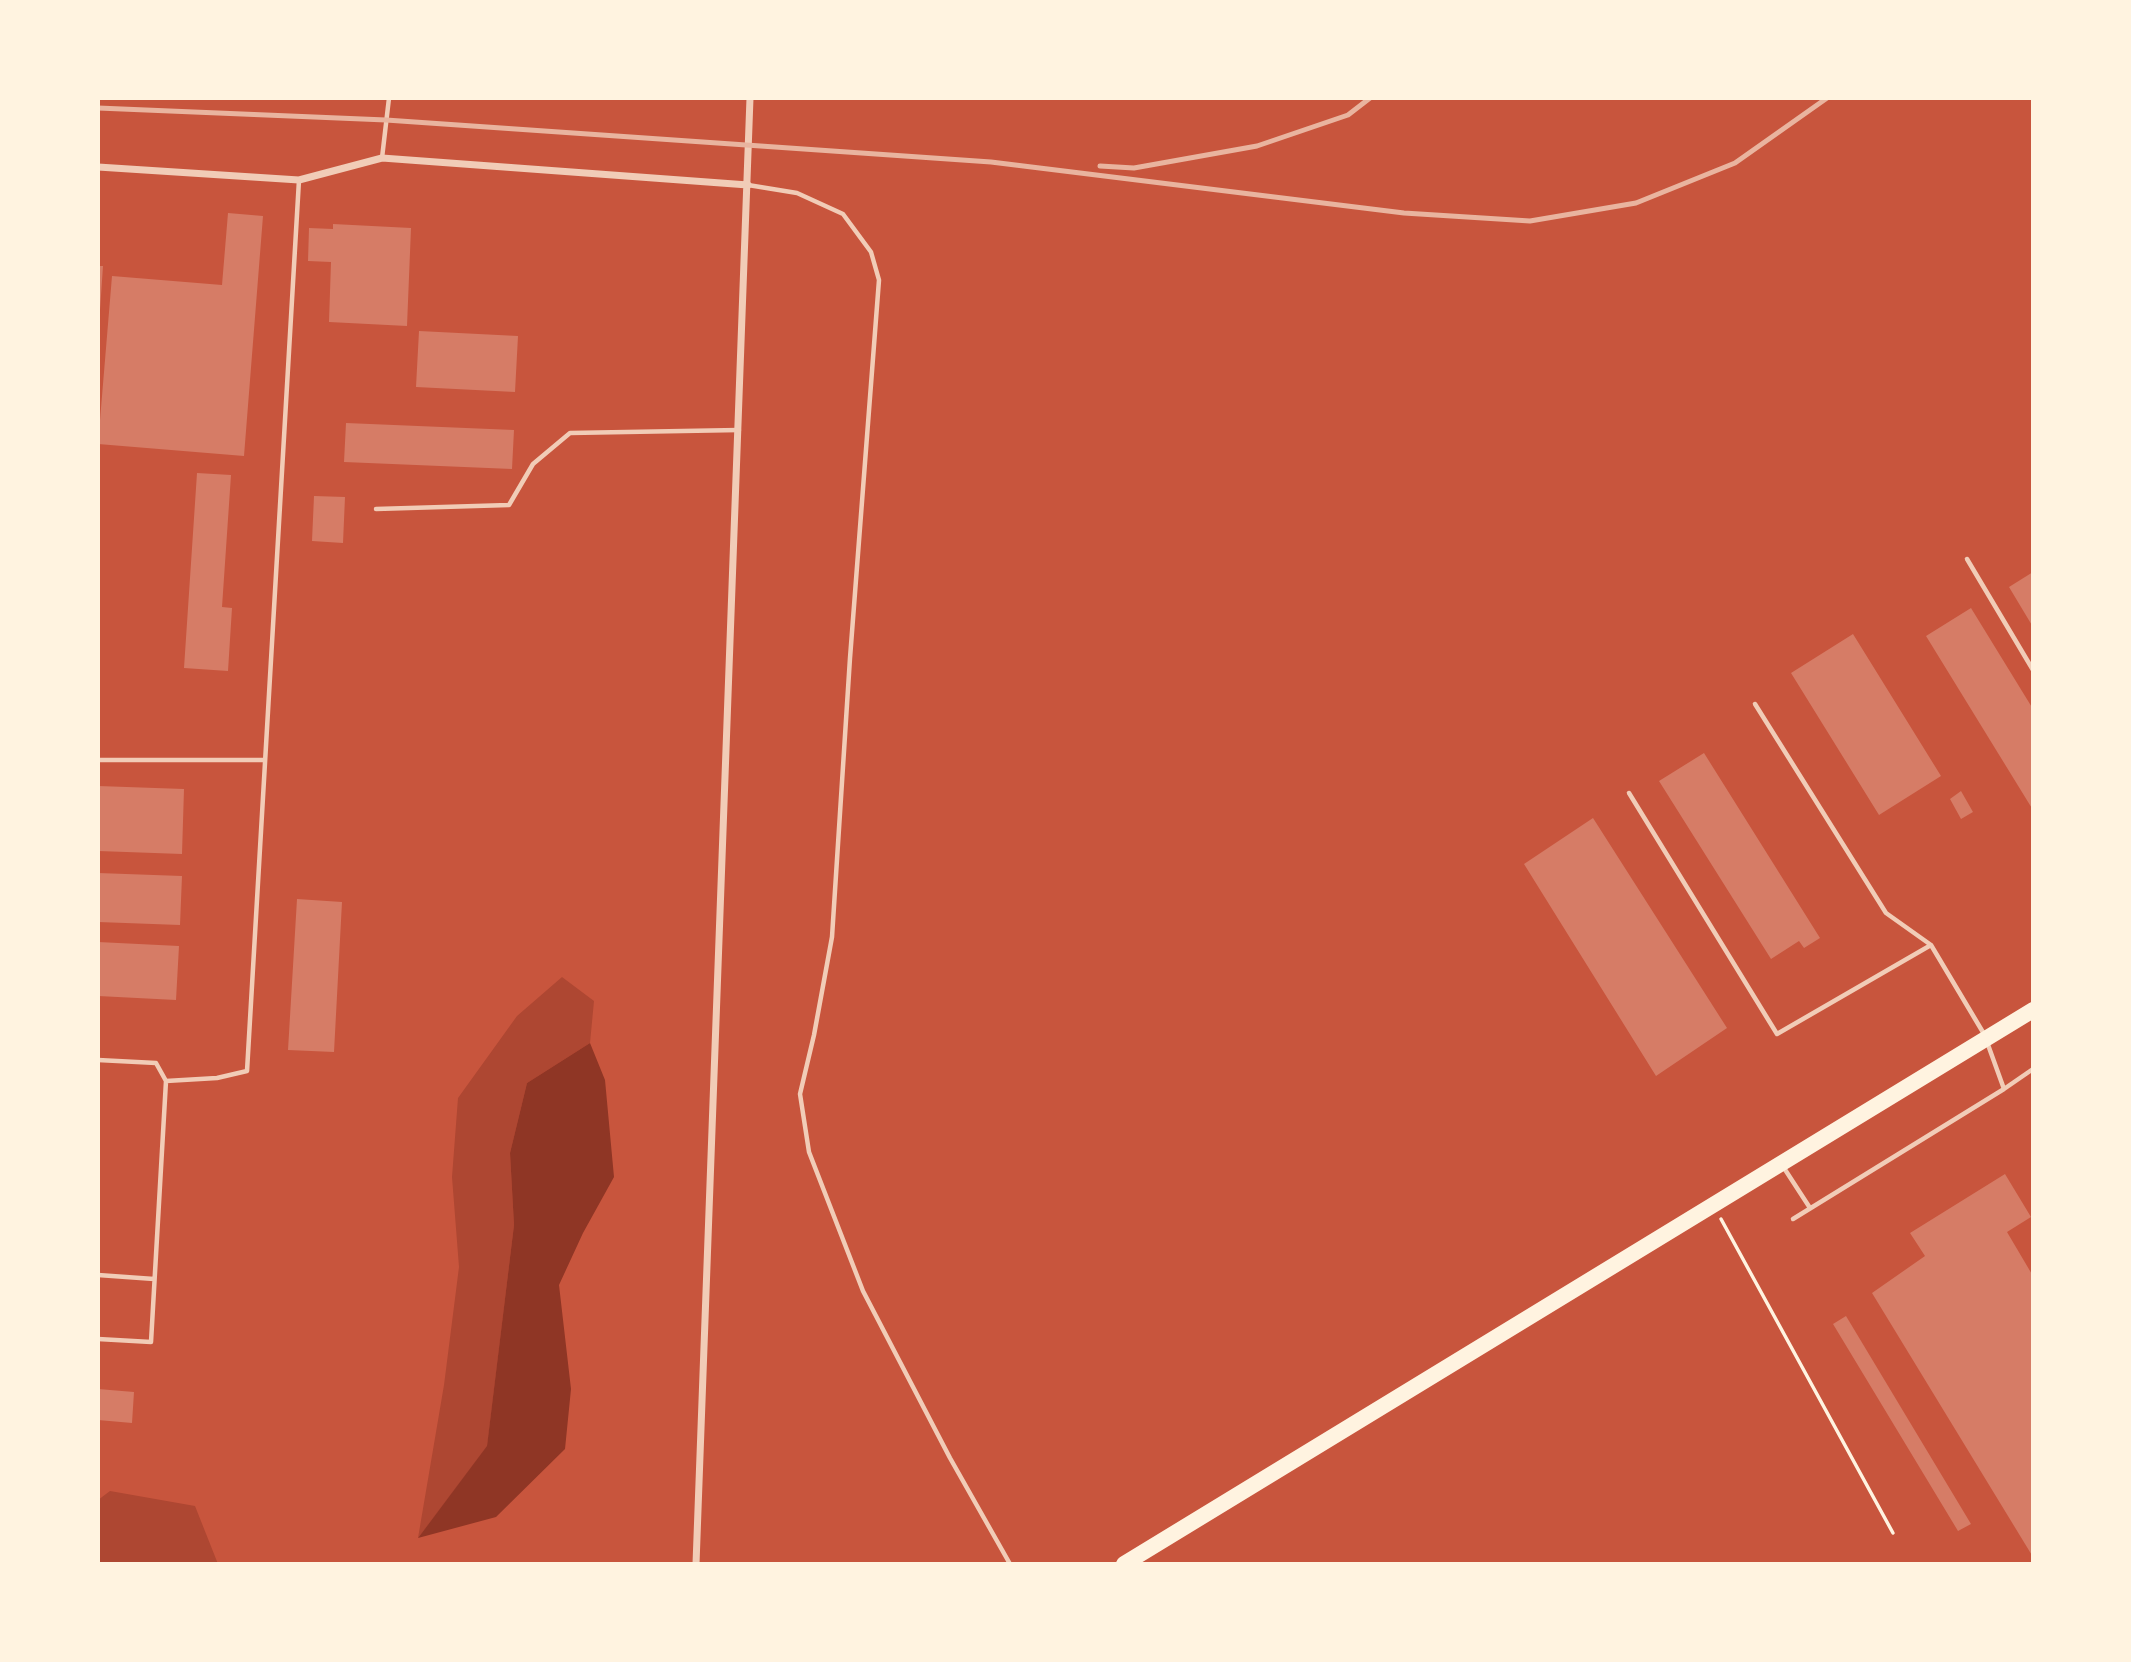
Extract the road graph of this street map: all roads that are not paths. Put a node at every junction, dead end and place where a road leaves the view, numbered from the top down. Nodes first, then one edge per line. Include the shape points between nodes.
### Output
1 (389, 98) edge
2 (750, 98) edge
3 (382, 158) junction
4 (98, 167) edge
5 (299, 180) junction
6 (748, 185) junction
7 (740, 430) junction
8 (376, 509) dead end
9 (1967, 559) dead end
10 (2033, 670) edge
11 (1755, 704) dead end
12 (98, 760) edge
13 (265, 760) junction
14 (1629, 793) dead end
15 (1931, 945) junction
16 (2033, 1010) edge
17 (1986, 1037) junction
18 (98, 1060) edge
19 (2033, 1069) edge
20 (166, 1081) junction
21 (2004, 1089) junction
22 (1781, 1163) junction
23 (1810, 1209) junction
24 (1793, 1219) dead end
25 (98, 1275) edge
26 (155, 1279) junction
27 (98, 1339) edge
28 (696, 1564) edge
29 (1010, 1564) edge
30 (1124, 1564) edge

1 - 3 lane
2 - 6 street
3 - 5 street
3 - 6 street
4 - 5 street
5 - 13 lane
6 - 7 street
6 - 29 lane via 797,193 843,214 872,252 879,280 832,937 800,1094 809,1152 863,1291
7 - 8 lane via 570,433 533,464 509,505
7 - 28 street
9 - 10 lane
11 - 15 lane via 1886,913
12 - 13 lane
13 - 20 lane via 247,1071
14 - 15 lane via 1777,1034
15 - 17 lane
16 - 17 highway
17 - 21 lane
17 - 22 highway
18 - 20 lane via 156,1063
19 - 21 lane
20 - 26 lane
21 - 23 lane
22 - 23 lane
22 - 30 highway
23 - 24 lane
25 - 26 lane
26 - 27 lane via 150,1342

